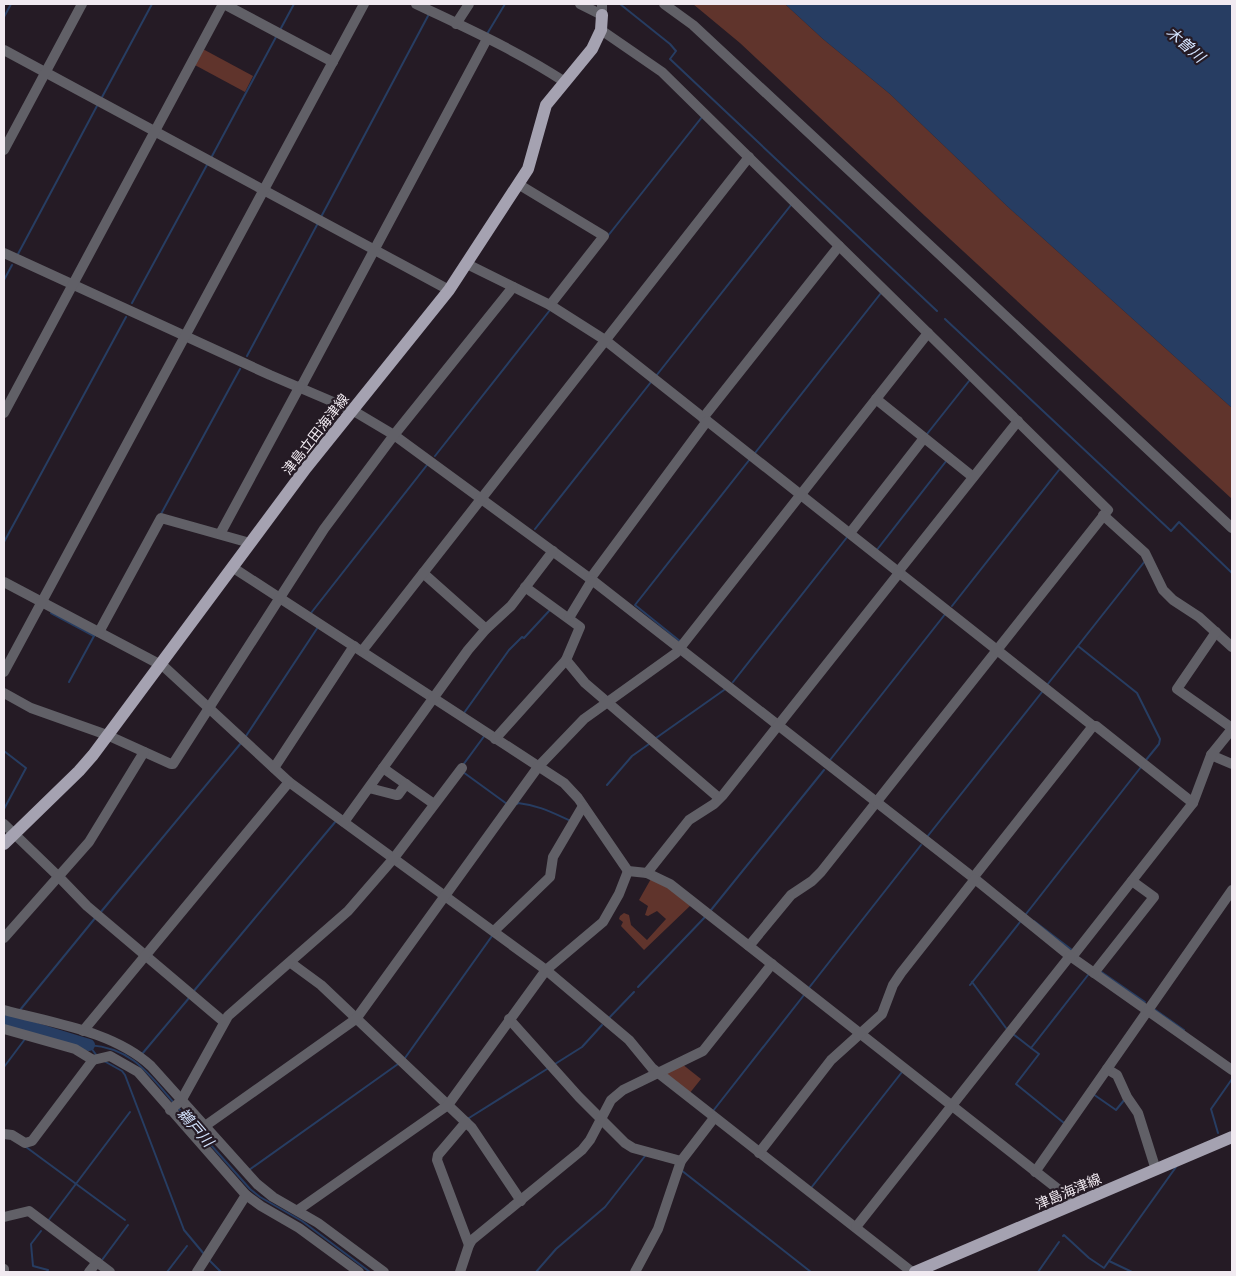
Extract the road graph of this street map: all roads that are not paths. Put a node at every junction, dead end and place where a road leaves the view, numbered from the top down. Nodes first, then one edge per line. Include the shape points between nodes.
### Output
1 (82, 4) edge
2 (223, 4) edge
3 (364, 4) edge
4 (416, 4) edge
5 (469, 4) edge
6 (580, 4) edge
7 (664, 4) edge
8 (602, 9) edge
9 (456, 24) junction
10 (601, 30) junction
11 (487, 39) junction
12 (4, 50) edge
13 (333, 62) junction
14 (45, 72) junction
15 (565, 82) junction
16 (154, 131) junction
17 (4, 150) edge
18 (749, 157) junction
19 (518, 184) junction
20 (264, 190) junction
21 (839, 246) junction
22 (375, 249) junction
23 (4, 252) edge
24 (467, 264) junction
25 (72, 284) junction
26 (513, 287) junction
27 (449, 290) junction
28 (550, 305) junction
29 (928, 333) junction
30 (186, 336) junction
31 (605, 340) junction
32 (300, 387) junction
33 (876, 399) junction
34 (352, 410) junction
35 (4, 412) edge
36 (705, 420) junction
37 (1018, 421) junction
38 (394, 435) junction
39 (924, 438) junction
40 (973, 477) junction
41 (801, 495) junction
42 (481, 498) junction
43 (1103, 516) junction
44 (1232, 528) edge
45 (850, 533) junction
46 (220, 534) junction
47 (250, 543) junction
48 (553, 551) junction
49 (232, 567) junction
50 (899, 572) junction
51 (423, 573) junction
52 (591, 579) junction
53 (4, 582) edge
54 (526, 587) junction
55 (280, 598) junction
56 (42, 602) junction
57 (569, 618) junction
58 (486, 629) junction
59 (99, 632) junction
60 (1216, 632) junction
61 (1232, 647) edge
62 (358, 649) junction
63 (679, 649) junction
64 (997, 649) junction
65 (566, 660) junction
66 (160, 664) junction
67 (4, 672) edge
68 (4, 693) edge
69 (434, 698) junction
70 (608, 702) junction
71 (208, 707) junction
72 (1093, 726) junction
73 (778, 727) junction
74 (1232, 729) edge
75 (107, 735) junction
76 (495, 739) junction
77 (144, 752) junction
78 (1211, 755) junction
79 (1232, 764) edge
80 (274, 768) junction
81 (383, 768) junction
82 (462, 768) dead end
83 (538, 768) junction
84 (289, 782) junction
85 (406, 784) junction
86 (370, 786) junction
87 (719, 798) junction
88 (876, 802) junction
89 (1193, 803) junction
90 (434, 804) junction
91 (583, 806) junction
92 (344, 822) junction
93 (4, 824) edge
94 (13, 834) junction
95 (4, 844) edge
96 (394, 858) junction
97 (628, 871) junction
98 (647, 873) junction
99 (59, 877) junction
100 (974, 878) junction
101 (1132, 881) junction
102 (1232, 890) edge
103 (446, 895) junction
104 (494, 932) junction
105 (4, 938) edge
106 (749, 946) junction
107 (146, 955) junction
108 (1071, 956) junction
109 (291, 962) junction
110 (772, 964) junction
111 (546, 970) junction
112 (1094, 973) junction
113 (4, 1010) edge
114 (1147, 1010) junction
115 (356, 1019) junction
116 (509, 1019) junction
117 (224, 1022) junction
118 (4, 1029) edge
119 (83, 1031) junction
120 (861, 1034) junction
121 (98, 1059) junction
122 (1107, 1069) junction
123 (1232, 1070) edge
124 (658, 1074) junction
125 (181, 1100) junction
126 (448, 1105) junction
127 (951, 1106) junction
128 (170, 1110) junction
129 (714, 1118) junction
130 (601, 1119) junction
131 (466, 1122) junction
132 (205, 1126) junction
133 (4, 1134) edge
134 (1232, 1137) edge
135 (760, 1153) junction
136 (681, 1161) junction
137 (1156, 1170) junction
138 (1035, 1172) junction
139 (246, 1195) junction
140 (521, 1201) junction
141 (1077, 1204) junction
142 (298, 1210) junction
143 (4, 1217) edge
144 (856, 1227) junction
145 (468, 1245) junction
146 (96, 1262) junction
147 (89, 1272) edge
148 (110, 1272) edge
149 (197, 1272) edge
150 (358, 1272) edge
151 (384, 1272) edge
152 (460, 1272) edge
153 (635, 1272) edge
154 (914, 1272) edge

1 - 14 street
2 - 13 street
2 - 16 street
3 - 13 street
4 - 9 street
5 - 9 street
6 - 8 street
7 - 44 street via 693,25
8 - 10 main road, 津島立田海津線
9 - 11 street
10 - 15 main road, 津島立田海津線 via 592,49
10 - 18 street via 662,72
11 - 15 street
11 - 22 street
12 - 14 street
13 - 20 street
14 - 16 street
14 - 17 street
15 - 19 main road, 津島立田海津線 via 546,105 528,169
16 - 20 street
16 - 25 street
18 - 21 street
18 - 31 street
19 - 24 main road, 津島立田海津線
19 - 28 street via 604,236
20 - 22 street
20 - 30 street
21 - 29 street
21 - 36 street
22 - 27 street
22 - 32 street
23 - 25 street
24 - 26 street
24 - 27 main road, 津島立田海津線
25 - 30 street
25 - 35 street
26 - 28 street
26 - 38 street
27 - 34 main road, 津島立田海津線
28 - 31 street
29 - 33 street
29 - 37 street
30 - 32 street
30 - 56 street
31 - 36 street
31 - 42 street
32 - 34 street
32 - 46 street
33 - 39 street
33 - 41 street
34 - 38 street
34 - 47 main road, 津島立田海津線
36 - 41 street
36 - 52 street
37 - 40 street
37 - 43 street via 1108,510
38 - 42 street
38 - 55 street via 324,529
39 - 40 street
39 - 45 street
40 - 50 street
41 - 45 street
41 - 63 street
42 - 48 street
42 - 51 street
43 - 60 street via 1145,553 1163,590
43 - 64 street
45 - 50 street
46 - 47 street
46 - 59 street via 161,518
47 - 49 main road, 津島立田海津線
48 - 52 street
48 - 54 street
49 - 55 street
49 - 66 main road, 津島立田海津線
50 - 64 street
50 - 73 street
51 - 58 street
51 - 62 street
52 - 57 street
52 - 63 street
53 - 56 street
54 - 57 street
54 - 58 street
55 - 62 street
55 - 71 street
56 - 59 street
56 - 67 street
57 - 65 street via 580,627
58 - 69 street
59 - 66 street
60 - 61 street
60 - 74 street via 1176,689
62 - 69 street
62 - 80 street
63 - 70 street
63 - 73 street
64 - 72 street
64 - 88 street
65 - 70 street
65 - 76 street
66 - 71 street
66 - 75 main road, 津島立田海津線
68 - 75 street via 31,708
69 - 76 street
69 - 81 street
70 - 83 street via 584,719
70 - 87 street
71 - 77 street via 173,764
71 - 80 street
72 - 89 street
72 - 100 street
73 - 87 street
73 - 88 street
74 - 78 street
75 - 77 street
75 - 94 main road, 津島立田海津線 via 79,771
76 - 83 street
77 - 99 street via 89,842
78 - 79 street
78 - 89 street
80 - 84 street
81 - 85 street
81 - 86 street
82 - 90 street
83 - 91 street via 564,783
83 - 103 street
84 - 92 street
84 - 107 street
85 - 86 street via 398,795
85 - 90 street
86 - 92 street
87 - 98 street via 689,820
88 - 100 street
88 - 106 street via 821,872 791,895
89 - 101 street
90 - 96 street
91 - 97 street
91 - 104 street via 553,857 550,877
92 - 96 street
93 - 94 street
94 - 95 main road, 津島立田海津線
94 - 99 street
96 - 103 street
96 - 109 street via 348,911
97 - 98 street
97 - 111 street via 603,922
98 - 106 street via 670,884
99 - 105 street
99 - 107 street via 87,906
100 - 108 street
100 - 120 street via 901,973 882,1014
101 - 108 street
101 - 112 street via 1154,898
102 - 114 street
103 - 104 street
103 - 115 street
104 - 111 street
106 - 110 street
107 - 117 street
107 - 119 street
108 - 112 street
108 - 127 street
109 - 115 street
109 - 117 street
110 - 120 street
110 - 124 street via 703,1051
111 - 116 street
111 - 124 street via 629,1040
112 - 114 street
113 - 119 street
114 - 122 street
114 - 123 street
115 - 126 street
115 - 132 street
116 - 126 street
116 - 130 street
117 - 125 street
118 - 121 street via 75,1049
119 - 125 street via 138,1054
120 - 127 street
120 - 135 street via 831,1060
121 - 128 street via 110,1056 138,1072
121 - 133 street via 32,1141 25,1143
122 - 137 street via 1117,1075 1138,1113
122 - 138 street
124 - 129 street
124 - 130 street via 623,1090 611,1100
125 - 128 street
125 - 132 street
126 - 131 street
126 - 142 street
127 - 138 street
127 - 144 street
128 - 139 street
129 - 135 street
129 - 136 street
130 - 136 street via 627,1145
130 - 140 street via 582,1150
131 - 140 street
131 - 145 street via 437,1160
132 - 142 street via 257,1184
134 - 137 main road, 津島海津線
135 - 144 street
136 - 153 street via 658,1229
137 - 141 main road, 津島海津線
138 - 141 street
139 - 149 street
139 - 150 street
140 - 145 street
141 - 154 main road, 津島海津線
142 - 151 street
143 - 146 street via 29,1211
144 - 154 street
145 - 152 street
146 - 147 street
146 - 148 street

